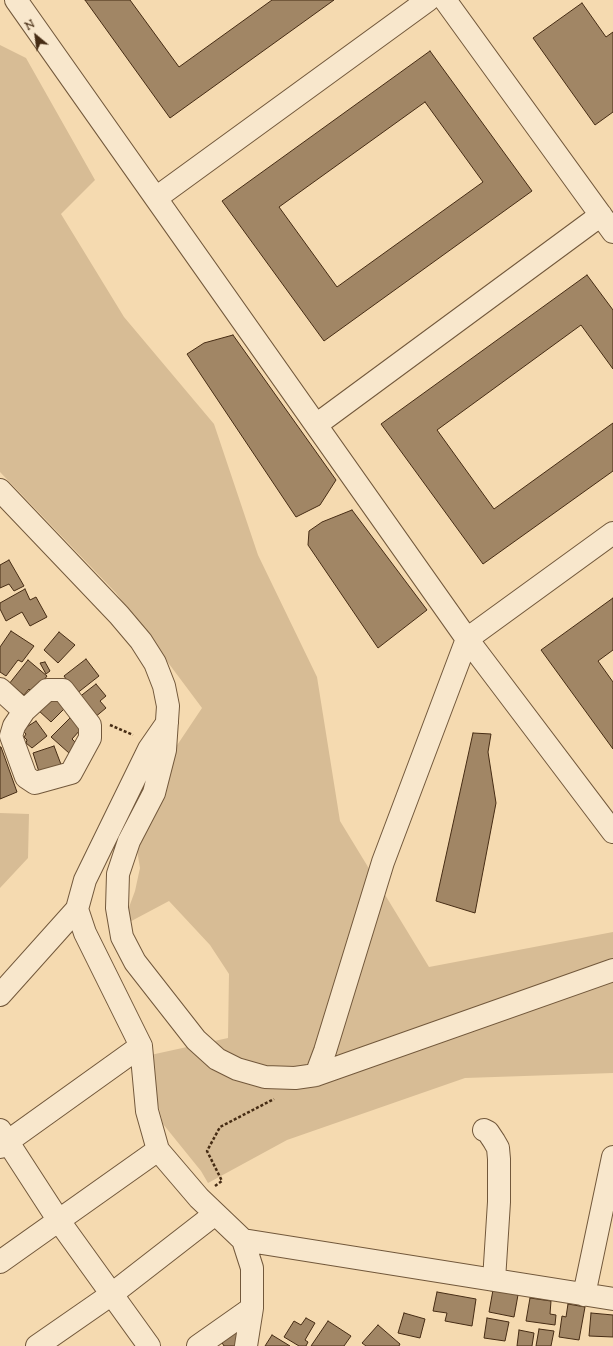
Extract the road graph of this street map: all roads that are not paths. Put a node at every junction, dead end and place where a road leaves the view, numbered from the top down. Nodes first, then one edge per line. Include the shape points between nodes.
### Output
1 (16, 0) edge
2 (428, 0) edge
3 (445, 0) edge
4 (156, 198) junction
5 (607, 223) edge
6 (316, 425) junction
7 (0, 490) edge
8 (613, 533) edge
9 (466, 639) junction
10 (0, 689) edge
11 (24, 711) dead end
12 (168, 721) junction
13 (613, 832) edge
14 (76, 909) junction
15 (613, 970) edge
16 (0, 995) edge
17 (141, 1046) junction
18 (316, 1074) junction
19 (484, 1130) dead end
20 (3, 1139) edge
21 (158, 1150) junction
22 (613, 1157) edge
23 (215, 1214) junction
24 (58, 1221) junction
25 (243, 1240) junction
26 (0, 1262) edge
27 (494, 1280) junction
28 (112, 1294) junction
29 (584, 1295) junction
30 (613, 1299) edge
31 (252, 1308) junction
32 (37, 1346) edge
33 (149, 1346) edge
34 (198, 1346) edge
35 (246, 1346) edge

1 - 4 street
2 - 4 street
3 - 5 street
4 - 6 street
5 - 6 street
6 - 9 street
7 - 12 street via 141,641 155,663 164,686
8 - 9 street
9 - 13 street
9 - 18 street via 383,862
10 - 11 street
12 - 14 street via 149,749 88,873
12 - 18 street via 165,750 154,793 129,841 118,874 117,908 122,937 139,968 196,1040 217,1059 237,1069 265,1077 295,1078
14 - 16 street
14 - 17 street via 85,933
15 - 18 street
17 - 20 street
17 - 21 street via 147,1112
19 - 27 street via 498,1148 499,1160
20 - 24 street
21 - 23 street
21 - 24 street
22 - 29 street
23 - 25 street
23 - 28 street
24 - 26 street
24 - 28 street
25 - 27 street
25 - 31 street via 252,1268
27 - 29 street
28 - 32 street
28 - 33 street
29 - 30 street
31 - 34 street
31 - 35 street

